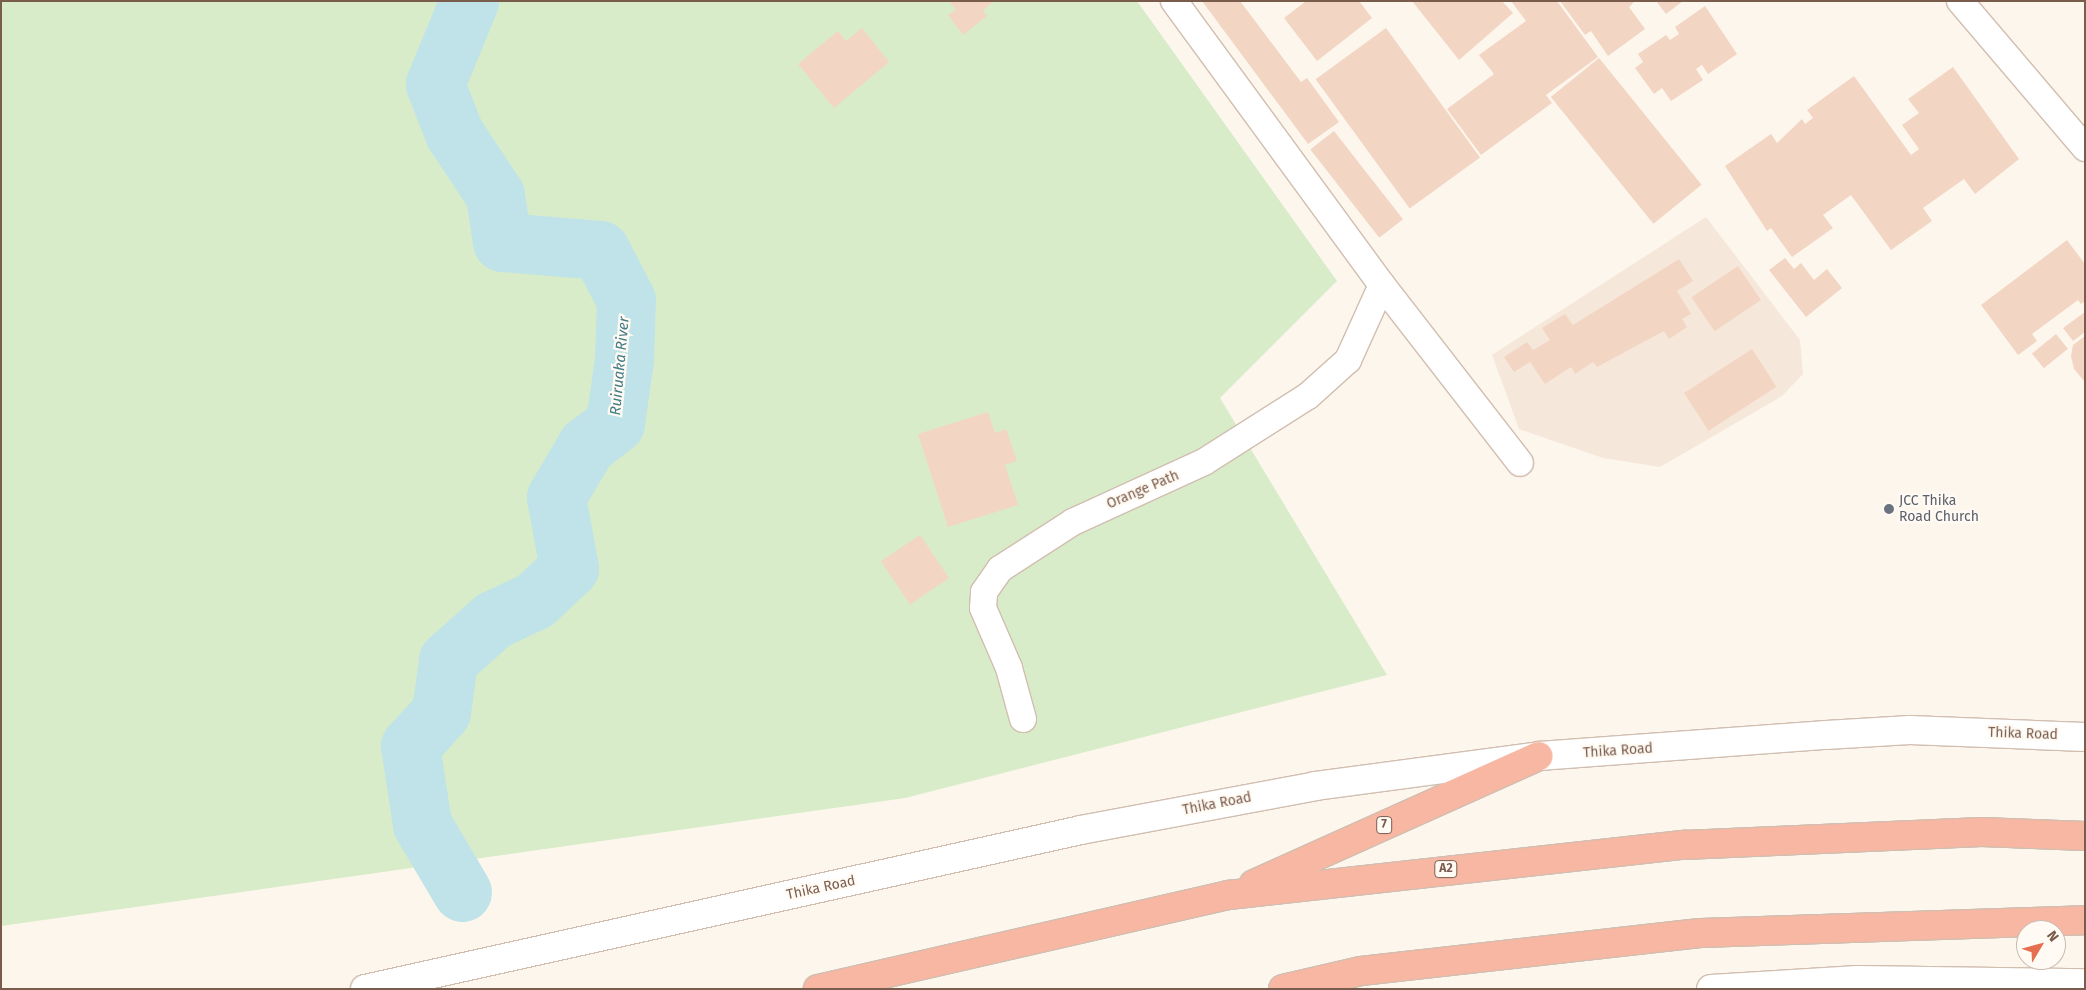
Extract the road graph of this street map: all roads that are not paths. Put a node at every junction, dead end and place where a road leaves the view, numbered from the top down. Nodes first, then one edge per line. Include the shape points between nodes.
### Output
1 (1174, 1) edge
2 (1960, 1) edge
3 (2085, 148) edge
4 (1382, 285) junction
5 (1520, 463) dead end
6 (1023, 719) dead end
7 (2085, 737) edge
8 (1539, 756) junction
9 (2085, 836) edge
10 (1229, 895) junction
11 (2085, 920) edge
12 (2085, 983) edge
13 (365, 989) edge
14 (818, 989) edge
15 (1283, 989) edge
16 (1711, 989) edge

1 - 4 street
2 - 3 street
4 - 5 street
4 - 6 street, Orange Path via 1348,360 1312,392 1204,462 1045,538 995,575 984,592 983,608 1009,668
7 - 8 main road, Thika Road via 1910,730
8 - 10 highway, 7
8 - 13 main road, Thika Road via 1314,786 1081,830
9 - 10 highway, A2 via 1982,832 1684,845
10 - 14 highway, A2
11 - 15 highway via 1700,933 1361,971
12 - 16 main road via 1858,980

